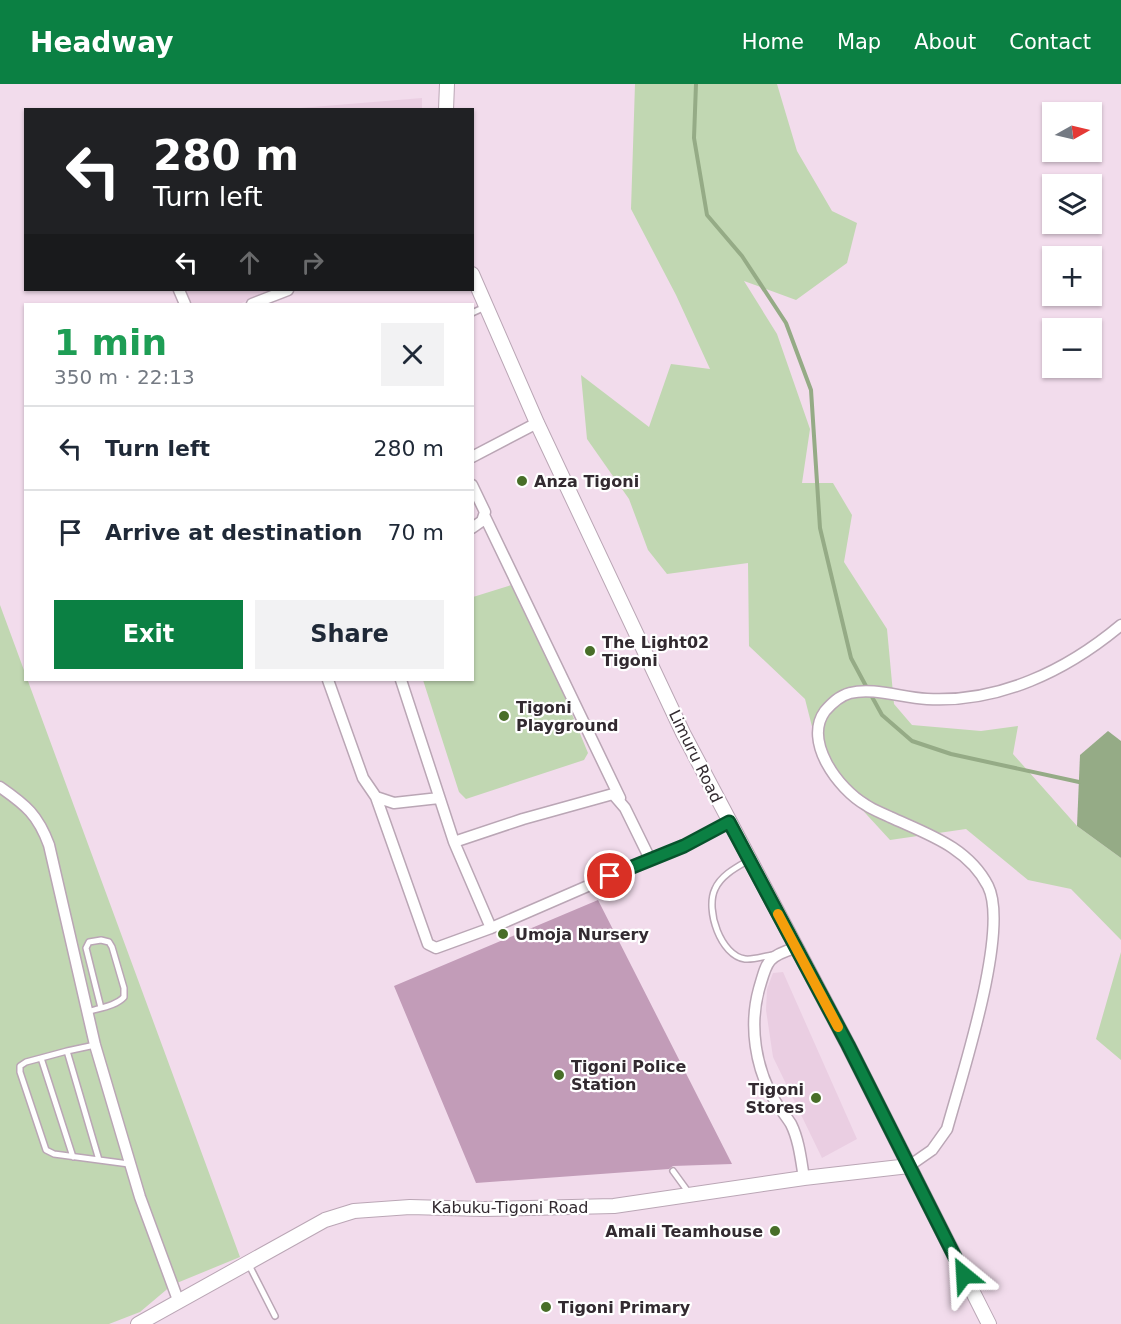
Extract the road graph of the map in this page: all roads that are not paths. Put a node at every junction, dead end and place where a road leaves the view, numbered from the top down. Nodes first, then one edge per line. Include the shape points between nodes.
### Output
1 (447, 84) edge
2 (446, 108) edge
3 (474, 279) edge
4 (285, 291) edge
5 (255, 303) edge
6 (486, 306) junction
7 (474, 313) edge
8 (537, 423) junction
9 (474, 456) edge
10 (474, 489) edge
11 (485, 517) junction
12 (474, 527) edge
13 (1121, 626) edge
14 (328, 681) edge
15 (402, 681) edge
16 (0, 787) edge
17 (376, 797) junction
18 (439, 798) junction
19 (621, 799) junction
20 (729, 822) junction
21 (454, 842) junction
22 (650, 859) junction
23 (750, 860) junction
24 (491, 928) junction
25 (795, 948) junction
26 (778, 954) junction
27 (101, 1008) junction
28 (87, 1012) junction
29 (95, 1045) junction
30 (68, 1050) junction
31 (41, 1058) junction
32 (73, 1156) junction
33 (99, 1160) junction
34 (129, 1164) junction
35 (909, 1166) junction
36 (673, 1171) dead end
37 (804, 1178) junction
38 (690, 1195) junction
39 (247, 1262) junction
40 (178, 1300) junction
41 (275, 1316) dead end
42 (138, 1324) edge
43 (989, 1324) edge

1 - 2 main road
3 - 6 main road, Limuru Road
4 - 5 street
6 - 7 lane
6 - 8 main road, Limuru Road
8 - 9 street
8 - 20 main road, Limuru Road
10 - 11 street
11 - 12 street
11 - 19 street
13 - 35 street via 1072,661 1011,690 959,699 850,693 833,701 820,718 816,731 821,753 842,784 864,804 927,831 963,855 988,886 994,911 988,971 947,1129 932,1150
14 - 17 street via 363,778
15 - 18 street
16 - 28 street via 22,802 41,823
17 - 18 street via 394,803
17 - 24 street via 428,944 436,948
18 - 21 street
19 - 21 street via 613,794 601,796
19 - 22 street
20 - 22 street
20 - 23 main road, Limuru Road
21 - 24 street
22 - 24 street
23 - 25 main road, Limuru Road
23 - 26 lane via 715,887 715,921 731,953 737,957 753,959
25 - 26 street
25 - 35 main road, Limuru Road
26 - 37 street via 764,970 754,1011 754,1031 760,1064 800,1149
27 - 27 lane via 124,997 112,947 101,940 89,942 86,948
27 - 28 lane
28 - 29 street
29 - 30 lane
29 - 34 street
30 - 31 lane
30 - 33 lane
31 - 32 lane
31 - 32 lane via 20,1066 20,1072 46,1150
32 - 33 lane
33 - 34 lane
34 - 40 street
35 - 37 main road, Kabuku-Tigoni Road
35 - 43 main road, Limuru Road
36 - 38 lane
37 - 38 main road, Kabuku-Tigoni Road
38 - 39 main road, Kabuku-Tigoni Road via 614,1206 354,1211 325,1220
39 - 40 main road, Kabuku-Tigoni Road
39 - 41 lane
40 - 42 main road, Kabuku-Tigoni Road

